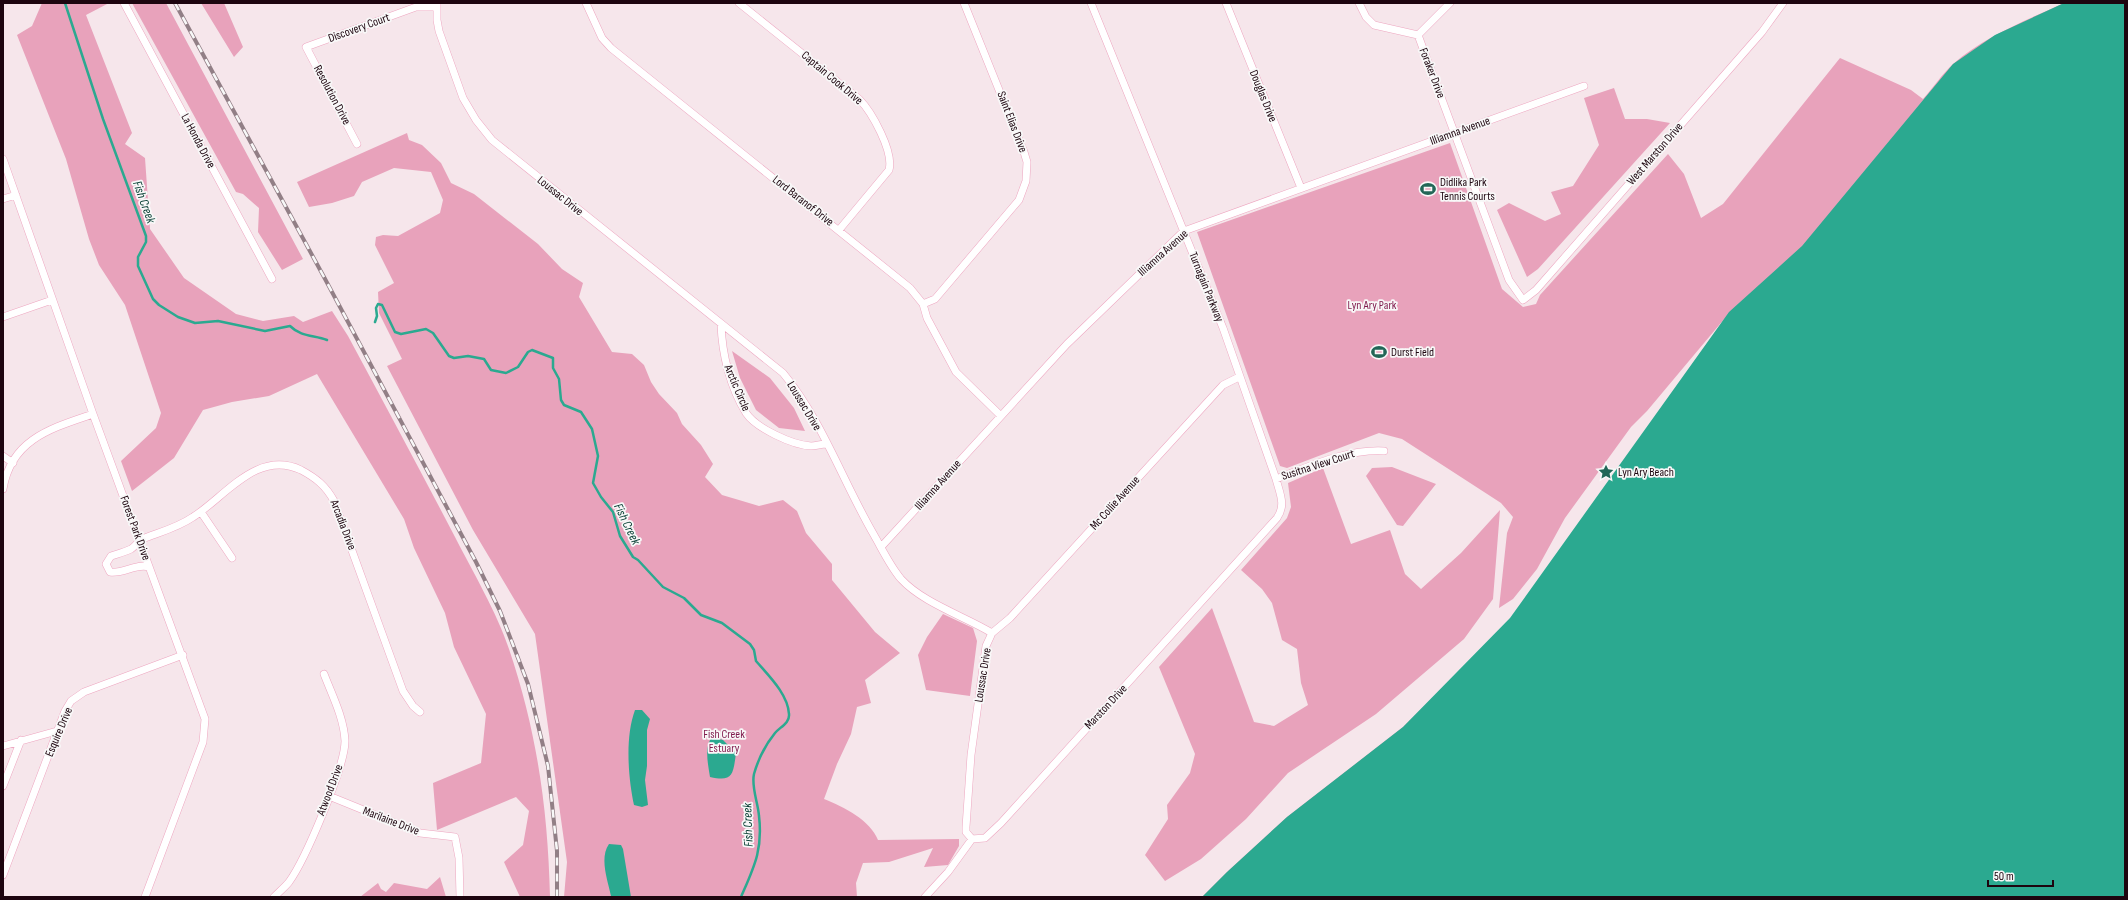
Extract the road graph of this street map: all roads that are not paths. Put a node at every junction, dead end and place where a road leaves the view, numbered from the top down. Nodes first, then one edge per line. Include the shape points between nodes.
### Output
1 (124, 3) edge
2 (586, 3) edge
3 (739, 3) edge
4 (964, 3) edge
5 (1091, 3) edge
6 (1226, 3) edge
7 (1359, 3) edge
8 (1450, 3) edge
9 (1783, 3) edge
10 (437, 5) edge
11 (1418, 35) junction
12 (306, 47) joint
13 (1584, 86) dead end
14 (1454, 133) junction
15 (357, 144) dead end
16 (3, 159) edge
17 (1301, 188) junction
18 (16, 195) junction
19 (3, 199) edge
20 (839, 230) junction
21 (1184, 231) junction
22 (272, 279) dead end
23 (52, 300) junction
24 (1523, 300) joint
25 (923, 304) junction
26 (3, 317) edge
27 (721, 324) junction
28 (1239, 377) junction
29 (93, 414) junction
30 (1001, 416) junction
31 (826, 444) junction
32 (1384, 451) dead end
33 (3, 456) edge
34 (13, 462) junction
35 (1276, 479) junction
36 (3, 489) edge
37 (1283, 508) joint
38 (201, 512) junction
39 (140, 540) junction
40 (881, 547) junction
41 (232, 558) dead end
42 (149, 567) junction
43 (992, 633) junction
44 (183, 655) junction
45 (324, 674) dead end
46 (420, 712) dead end
47 (58, 731) junction
48 (21, 740) junction
49 (3, 746) edge
50 (3, 786) edge
51 (329, 796) junction
52 (972, 839) junction
53 (3, 875) edge
54 (145, 897) edge
55 (274, 897) edge
56 (460, 897) edge
57 (925, 897) edge

1 - 22 street, La Honda Drive
2 - 20 street, Lord Baranof Drive via 599,33 611,48
3 - 20 street, Captain Cook Drive via 859,99 873,117 890,159 889,170
4 - 25 street, Saint Elias Drive via 1024,152 1027,166 1026,181 1024,191 1014,209 935,299
5 - 21 street, Turnagain Parkway
6 - 17 street, Douglas Drive
7 - 11 street, Foraker Drive via 1366,17 1374,25
8 - 11 street
9 - 24 street, West Marston Drive via 1762,32 1542,284
10 - 12 street, Discovery Court via 416,7
10 - 27 street, Loussac Drive via 439,30 463,98 492,140
11 - 14 street, Foraker Drive
12 - 15 street, Resolution Drive
13 - 14 street, Illiamna Avenue
14 - 17 street, Illiamna Avenue
14 - 24 street, Foraker Drive via 1508,280
16 - 18 street, Forest Park Drive
17 - 21 street, Illiamna Avenue
18 - 19 street
18 - 23 street, Forest Park Drive
20 - 25 street, Lord Baranof Drive via 910,288
21 - 28 street, Turnagain Parkway via 1223,328
21 - 30 street, Illiamna Avenue via 1090,320
23 - 26 street
23 - 29 street, Forest Park Drive
25 - 30 street, Lord Baranof Drive via 927,318 956,372
27 - 31 street, Loussac Drive via 783,373 801,398
27 - 31 street, Arctic Circle via 722,352 740,400 752,419 766,429 798,443 812,446
28 - 35 street, Turnagain Parkway
28 - 43 street, Mc Collie Avenue via 1223,386 1015,612
29 - 34 street via 36,437 23,448
29 - 39 street, Forest Park Drive
30 - 40 street, Illiamna Avenue
31 - 40 street, Loussac Drive
32 - 35 street, Susitna View Court via 1354,452 1338,456
33 - 34 street
34 - 36 street
35 - 37 street, Turnagain Parkway
37 - 52 street, Marston Drive via 1277,518 1001,823 985,838
38 - 39 street, Arcadia Drive via 173,528
38 - 41 street
38 - 46 street, Arcadia Drive via 244,476 266,467 298,469 323,484 334,501 403,691
39 - 42 street, Forest Park Drive
39 - 42 street, Arcadia Drive via 130,549 111,556 107,560 107,568 110,572 115,572 139,566
40 - 43 street, Loussac Drive via 895,571 912,588
42 - 44 street, Forest Park Drive
43 - 52 street, Loussac Drive via 986,646 971,756 966,832
44 - 47 street, Esquire Drive via 79,695 68,706
44 - 54 street, Forest Park Drive via 203,711 205,734
45 - 51 street, Atwood Drive via 342,723 345,741 341,766
47 - 48 street
47 - 53 street, Esquire Drive
48 - 49 street
48 - 50 street
51 - 55 street, Atwood Drive via 296,870 289,882
51 - 56 street, Marilaine Drive via 420,833 455,837 459,858
52 - 57 street via 948,872

